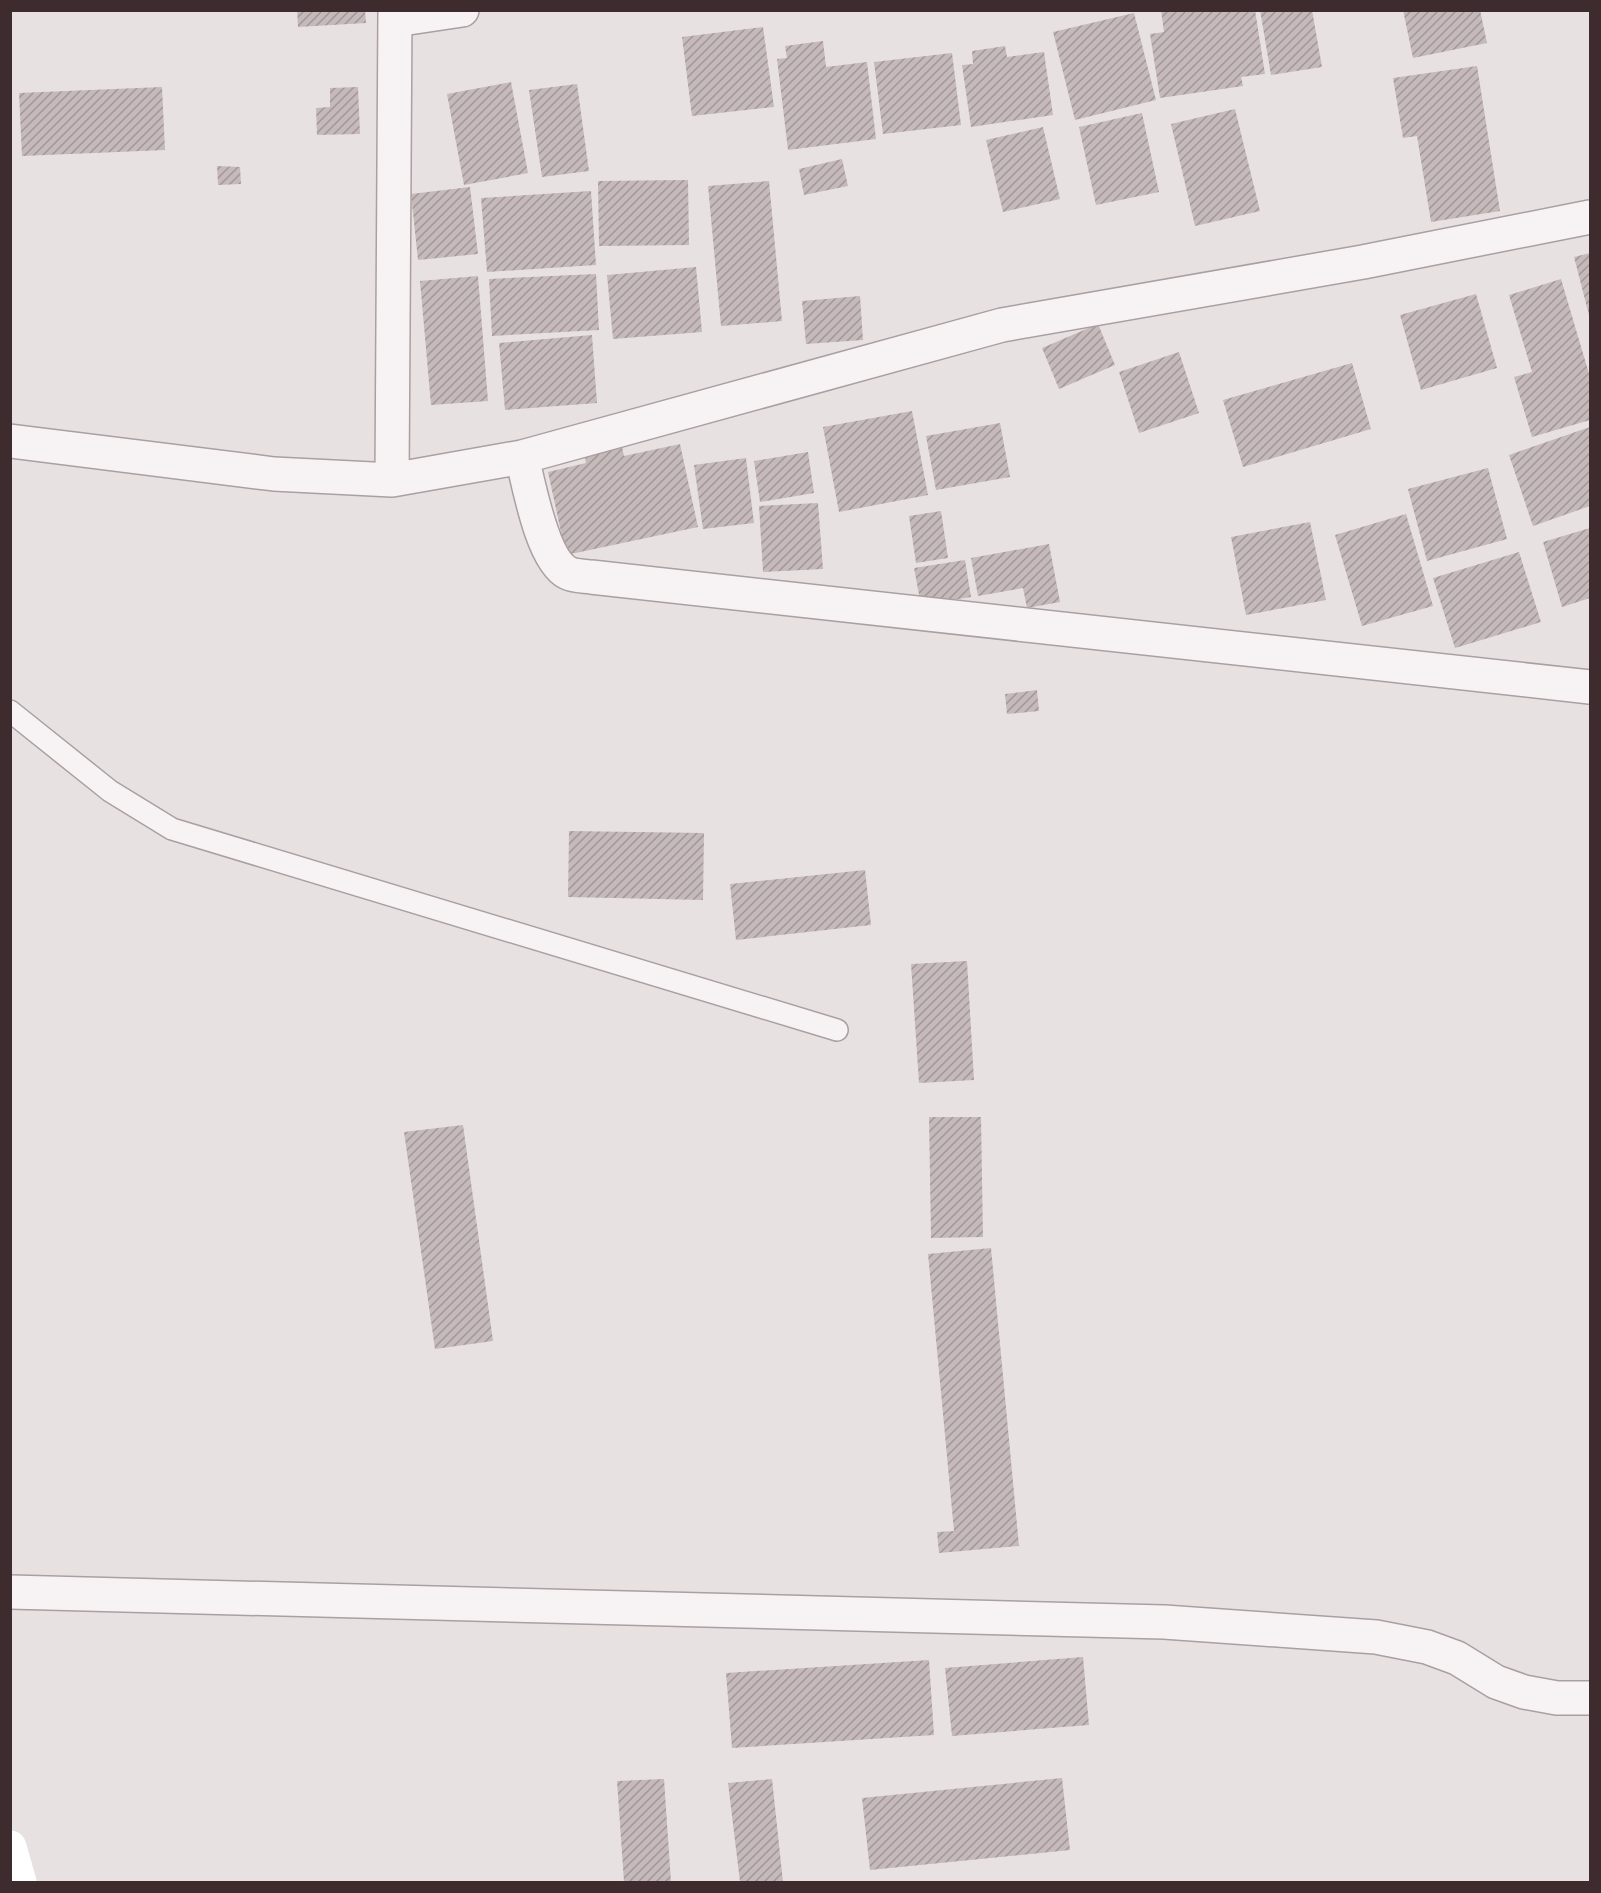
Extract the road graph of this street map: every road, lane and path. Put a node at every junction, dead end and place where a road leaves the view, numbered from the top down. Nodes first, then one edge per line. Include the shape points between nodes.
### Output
1 (462, 10) edge
2 (395, 15) edge
3 (1590, 217) edge
4 (10, 441) edge
5 (522, 457) junction
6 (392, 480) junction
7 (1590, 687) edge
8 (10, 711) edge
9 (837, 1030) dead end
10 (10, 1592) edge
11 (1590, 1698) edge
12 (10, 1847) edge
13 (20, 1882) edge

1 - 2 street
2 - 6 street
3 - 5 street via 1002,325
4 - 6 street via 274,474
5 - 6 street
5 - 7 street via 545,543 555,561 568,573
8 - 9 lane via 110,791 172,829
10 - 11 street via 1164,1622 1376,1637 1427,1647 1457,1658 1496,1682 1524,1692
12 - 13 street

